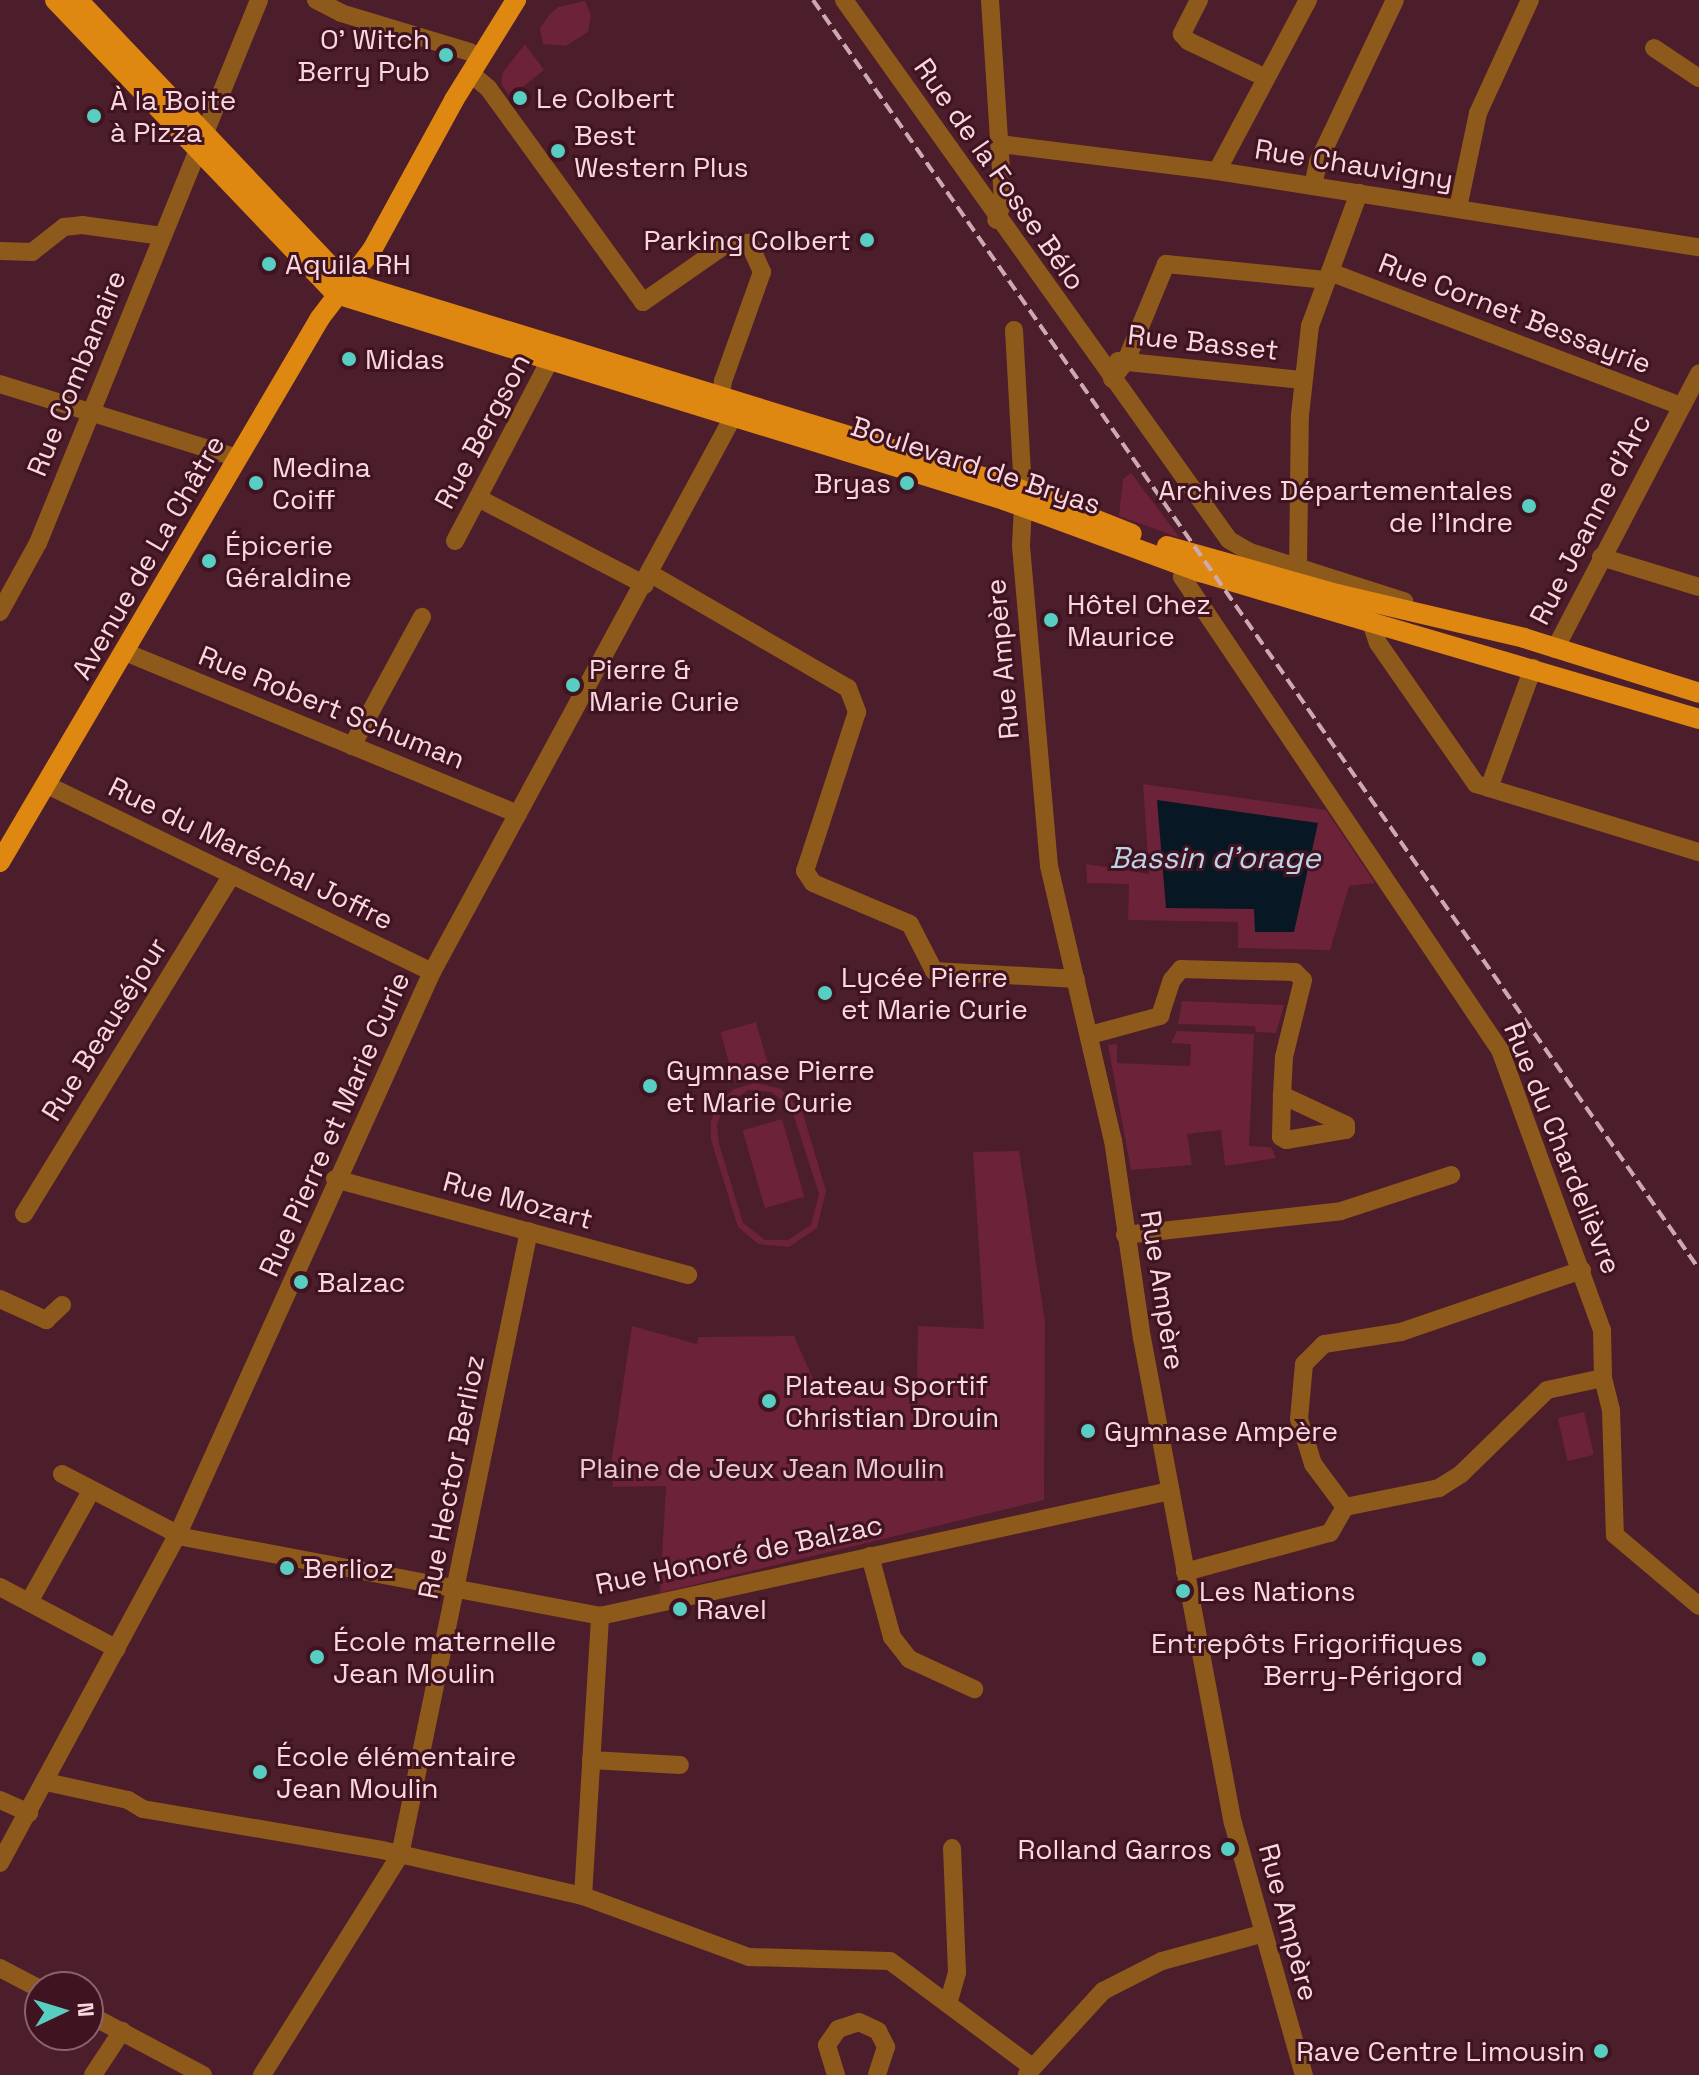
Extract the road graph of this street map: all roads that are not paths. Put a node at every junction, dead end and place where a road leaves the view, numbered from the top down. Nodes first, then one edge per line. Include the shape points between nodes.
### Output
1 (55, 0) edge
2 (78, 0) edge
3 (259, 0) edge
4 (316, 0) edge
5 (505, 0) edge
6 (516, 0) edge
7 (990, 0) edge
8 (1199, 0) edge
9 (1308, 0) edge
10 (1395, 0) edge
11 (1530, 0) edge
12 (849, 2) edge
13 (1654, 48) dead end
14 (470, 52) junction
15 (470, 73) junction
16 (1266, 78) junction
17 (1699, 78) edge
18 (201, 144) junction
19 (1000, 144) junction
20 (1217, 171) junction
21 (1313, 186) junction
22 (1359, 193) junction
23 (1458, 208) junction
24 (996, 220) junction
25 (162, 236) junction
26 (1699, 247) edge
27 (0, 251) edge
28 (1328, 276) junction
29 (341, 287) junction
30 (1014, 330) dead end
31 (554, 353) junction
32 (1100, 361) junction
33 (1126, 361) junction
34 (1699, 373) edge
35 (1112, 379) junction
36 (1302, 380) junction
37 (0, 384) edge
38 (721, 395) junction
39 (1681, 406) junction
40 (89, 409) junction
41 (733, 417) junction
42 (237, 458) junction
43 (478, 498) junction
44 (1023, 498) junction
45 (455, 541) dead end
46 (1601, 557) junction
47 (1190, 564) junction
48 (1298, 568) junction
49 (648, 580) junction
50 (1699, 587) edge
51 (0, 612) edge
52 (1426, 613) junction
53 (422, 617) dead end
54 (1370, 619) junction
55 (1545, 646) junction
56 (125, 652) junction
57 (1537, 670) junction
58 (1698, 691) edge
59 (1694, 717) edge
60 (352, 746) junction
61 (45, 784) junction
62 (1489, 788) junction
63 (518, 814) junction
64 (1699, 852) edge
65 (0, 862) edge
66 (232, 875) junction
67 (432, 972) junction
68 (1076, 979) junction
69 (1090, 1035) junction
70 (1282, 1095) dead end
71 (1451, 1175) dead end
72 (335, 1179) junction
73 (24, 1214) dead end
74 (529, 1231) junction
75 (1125, 1235) junction
76 (1582, 1270) junction
77 (688, 1275) dead end
78 (0, 1299) edge
79 (62, 1305) dead end
80 (1603, 1378) junction
81 (62, 1474) dead end
82 (91, 1491) junction
83 (1170, 1491) junction
84 (1345, 1507) junction
85 (178, 1534) junction
86 (870, 1556) junction
87 (1185, 1572) junction
88 (0, 1587) edge
89 (457, 1590) junction
90 (29, 1602) junction
91 (1699, 1606) edge
92 (600, 1616) junction
93 (117, 1649) junction
94 (974, 1689) dead end
95 (591, 1760) junction
96 (680, 1765) dead end
97 (46, 1782) junction
98 (0, 1800) edge
99 (29, 1813) junction
100 (952, 1848) dead end
101 (400, 1855) junction
102 (0, 1863) edge
103 (583, 1896) junction
104 (1261, 1934) junction
105 (0, 1968) edge
106 (24, 1981) edge
107 (948, 2004) junction
108 (104, 2022) edge
109 (122, 2031) junction
110 (1029, 2071) edge
111 (93, 2075) edge
112 (203, 2075) edge
113 (262, 2075) edge
114 (835, 2075) edge
115 (877, 2075) edge
116 (1304, 2075) edge

1 - 18 main road
2 - 18 main road
3 - 18 street, Rue Combanaire
4 - 14 street via 341,13
5 - 14 main road, Avenue de La Châtre
5 - 15 main road
6 - 15 main road, Avenue de La Châtre
7 - 19 street
8 - 16 street via 1182,34 1188,41
9 - 16 street
10 - 21 street via 1318,162
11 - 23 street via 1478,113
12 - 24 street, Rue de la Fosse Bélo
13 - 17 street
14 - 29 main road, Avenue de La Châtre
15 - 29 main road, Avenue de La Châtre via 372,250
15 - 38 street via 496,99 643,302 725,245 740,242 753,249 762,272
16 - 20 street
18 - 25 street, Rue Combanaire
18 - 29 main road
19 - 20 street, Rue Chauvigny
19 - 24 street via 1003,202
20 - 21 street, Rue Chauvigny
21 - 22 street, Rue Chauvigny
22 - 23 street, Rue Chauvigny
22 - 28 street
23 - 26 street, Rue Chauvigny
24 - 32 street, Rue de la Fosse Bélo
25 - 27 street via 82,225 64,227 32,252
25 - 40 street, Rue Combanaire
28 - 33 street, Rue Cornet Bessayrie via 1166,264
28 - 36 street via 1310,326
28 - 39 street, Rue Cornet Bessayrie
29 - 31 main road, Boulevard de Bryas
29 - 42 main road, Avenue de La Châtre
30 - 44 street, Rue Ampère
31 - 38 main road, Boulevard de Bryas
31 - 41 main road, Boulevard de Bryas
31 - 43 street, Rue Bergson
32 - 33 street, Rue Basset
32 - 35 street, Rue de la Fosse Bélo
33 - 35 street
33 - 36 street, Rue Basset
34 - 39 street, Rue Jeanne d'Arc
35 - 48 street, Rue de la Fosse Bélo via 1229,540
36 - 48 street
37 - 40 street
38 - 41 street
38 - 44 main road, Boulevard de Bryas
39 - 46 street, Rue Jeanne d'Arc
40 - 42 street
40 - 51 street, Rue Combanaire via 38,543
41 - 44 main road, Boulevard de Bryas
41 - 49 street, Rue Pierre et Marie Curie
42 - 56 main road, Avenue de La Châtre
43 - 45 street, Rue Bergson
43 - 49 street
44 - 47 main road, Boulevard de Bryas
44 - 68 street, Rue Ampère via 1022,571 1049,866
46 - 50 street
46 - 55 street, Rue Jeanne d'Arc
47 - 52 main road via 1238,564 1337,594
47 - 54 main road
47 - 76 street, Rue du Chardelièvre via 1182,577 1494,1039
48 - 52 street, Rue de la Fosse Bélo
49 - 63 street, Rue Pierre et Marie Curie
49 - 68 street via 848,688 857,712 805,871 813,883 910,924 934,971
52 - 55 main road
53 - 60 street
54 - 57 main road
54 - 62 street via 1378,643 1476,784
55 - 57 main road
55 - 58 main road
56 - 60 street, Rue Robert Schuman
56 - 61 main road, Avenue de La Châtre
57 - 59 main road
57 - 62 street
58 - 59 main road
60 - 63 street, Rue Robert Schuman
61 - 65 main road, Avenue de La Châtre
61 - 66 street, Rue du Maréchal Joffre
62 - 64 street
63 - 67 street, Rue Pierre et Marie Curie
66 - 67 street, Rue du Maréchal Joffre
66 - 73 street, Rue Beauséjour
67 - 72 street, Rue Pierre et Marie Curie
68 - 69 street, Rue Ampère
69 - 70 street via 1160,1016 1181,969 1295,972 1303,980 1284,1057
69 - 75 street, Rue Ampère via 1113,1140
71 - 75 street via 1341,1211
72 - 74 street, Rue Mozart
72 - 85 street, Rue Pierre et Marie Curie via 280,1315
74 - 77 street, Rue Mozart
74 - 89 street, Rue Hector Berlioz
75 - 83 street, Rue Ampère
76 - 80 street, Rue du Chardelièvre via 1605,1345
76 - 84 street via 1401,1332 1324,1344 1311,1352 1299,1383 1299,1419 1313,1464
78 - 79 street via 46,1320
80 - 84 street via 1547,1390 1461,1474 1439,1488
80 - 91 street, Rue du Chardelièvre via 1611,1410 1615,1535
81 - 82 street, Rue Honoré de Balzac
82 - 85 street, Rue Honoré de Balzac
82 - 90 street
83 - 86 street, Rue Honoré de Balzac
83 - 87 street, Rue Ampère
84 - 87 street via 1330,1533
85 - 89 street, Rue Honoré de Balzac
85 - 93 street, Rue Pierre et Marie Curie
86 - 92 street, Rue Honoré de Balzac
86 - 94 street via 892,1637 909,1659
87 - 104 street, Rue Ampère via 1233,1823
88 - 90 street
89 - 92 street, Rue Honoré de Balzac
89 - 101 street, Rue Hector Berlioz
90 - 93 street
92 - 95 street
93 - 97 street, Rue Pierre et Marie Curie
95 - 96 street
95 - 103 street
97 - 99 street, Rue Pierre et Marie Curie
97 - 101 street via 128,1800 143,1809
98 - 99 street
99 - 102 street, Rue Pierre et Marie Curie
100 - 107 street via 957,1972
101 - 103 street
101 - 113 street, Rue Hector Berlioz
103 - 107 street via 749,1957 890,1961
104 - 110 street via 1162,1961 1103,1991
104 - 116 street, Rue Ampère
105 - 106 street
107 - 110 street
108 - 109 street
109 - 111 street
109 - 112 street
114 - 115 street via 827,2045 838,2029 859,2022 878,2031 886,2047

